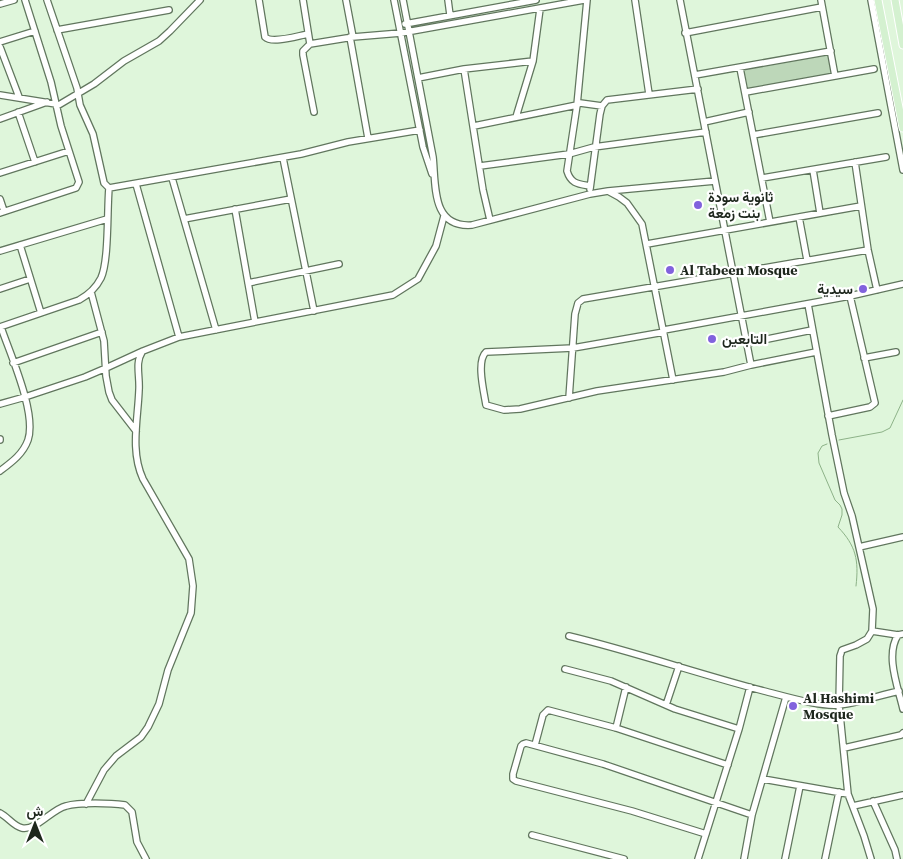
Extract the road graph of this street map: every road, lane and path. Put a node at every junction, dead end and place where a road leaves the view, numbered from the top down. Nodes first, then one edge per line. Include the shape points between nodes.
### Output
1 (14, 0) edge
2 (25, 0) edge
3 (47, 0) edge
4 (200, 0) edge
5 (259, 0) edge
6 (303, 0) edge
7 (346, 0) edge
8 (394, 0) edge
9 (403, 0) edge
10 (448, 0) edge
11 (536, 0) edge
12 (586, 0) edge
13 (635, 0) edge
14 (680, 0) edge
15 (821, 0) edge
16 (871, 0) edge
17 (878, 0) edge
18 (894, 0) edge
19 (0, 4) edge
20 (822, 7) junction
21 (540, 8) junction
22 (169, 10) dead end
23 (450, 15) junction
24 (408, 23) junction
25 (400, 24) junction
26 (57, 30) junction
27 (35, 31) junction
28 (409, 32) junction
29 (401, 33) junction
30 (686, 33) junction
31 (308, 34) junction
32 (351, 37) junction
33 (0, 42) edge
34 (310, 44) junction
35 (903, 45) edge
36 (0, 47) edge
37 (831, 51) junction
38 (533, 61) junction
39 (740, 68) junction
40 (464, 69) junction
41 (874, 69) dead end
42 (695, 75) junction
43 (835, 76) junction
44 (418, 78) junction
45 (698, 89) junction
46 (746, 92) junction
47 (78, 93) junction
48 (649, 94) junction
49 (0, 95) edge
50 (18, 97) junction
51 (48, 102) junction
52 (56, 105) junction
53 (577, 106) junction
54 (602, 106) junction
55 (18, 112) junction
56 (314, 112) dead end
57 (749, 112) junction
58 (878, 113) dead end
59 (516, 117) junction
60 (0, 119) edge
61 (704, 122) junction
62 (474, 126) junction
63 (903, 128) edge
64 (420, 130) junction
65 (706, 132) junction
66 (753, 135) junction
67 (368, 138) junction
68 (594, 147) junction
69 (69, 151) junction
70 (570, 154) junction
71 (886, 157) dead end
72 (283, 158) junction
73 (35, 162) junction
74 (854, 162) junction
75 (480, 166) junction
76 (813, 170) junction
77 (903, 170) edge
78 (0, 173) edge
79 (172, 178) junction
80 (434, 178) junction
81 (762, 178) junction
82 (716, 180) junction
83 (136, 184) junction
84 (590, 186) junction
85 (108, 188) junction
86 (608, 191) junction
87 (590, 194) junction
88 (291, 198) junction
89 (0, 199) edge
90 (861, 206) junction
91 (235, 209) junction
92 (2, 212) edge
93 (820, 213) junction
94 (444, 216) junction
95 (799, 217) junction
96 (107, 219) junction
97 (184, 219) junction
98 (490, 220) junction
99 (770, 222) junction
100 (726, 230) junction
101 (647, 244) junction
102 (20, 245) junction
103 (868, 250) junction
104 (0, 251) edge
105 (807, 260) junction
106 (339, 264) dead end
107 (306, 271) junction
108 (734, 273) junction
109 (30, 279) junction
110 (248, 283) junction
111 (903, 284) edge
112 (656, 286) junction
113 (0, 289) edge
114 (877, 290) junction
115 (91, 292) junction
116 (850, 296) junction
117 (808, 304) junction
118 (314, 311) junction
119 (41, 313) junction
120 (742, 316) junction
121 (255, 322) junction
122 (0, 327) edge
123 (216, 330) junction
124 (812, 330) junction
125 (664, 331) junction
126 (102, 332) junction
127 (179, 337) junction
128 (748, 343) junction
129 (573, 348) junction
130 (143, 350) junction
131 (816, 352) junction
132 (896, 352) dead end
133 (864, 358) junction
134 (13, 363) junction
135 (751, 365) junction
136 (106, 368) junction
137 (673, 380) junction
138 (25, 397) junction
139 (569, 398) junction
140 (0, 404) edge
141 (828, 416) junction
142 (136, 431) junction
143 (0, 471) edge
144 (903, 537) edge
145 (859, 547) junction
146 (872, 631) junction
147 (901, 635) edge
148 (569, 636) dead end
149 (679, 666) junction
150 (565, 669) dead end
151 (626, 687) junction
152 (750, 687) junction
153 (899, 691) junction
154 (786, 697) junction
155 (666, 705) junction
156 (839, 705) junction
157 (903, 709) edge
158 (616, 728) junction
159 (738, 729) junction
160 (903, 733) edge
161 (534, 745) junction
162 (844, 748) junction
163 (728, 765) junction
164 (763, 778) junction
165 (800, 786) junction
166 (839, 792) junction
167 (848, 794) junction
168 (903, 794) edge
169 (872, 801) junction
170 (716, 802) junction
171 (86, 804) junction
172 (853, 806) junction
173 (0, 813) edge
174 (752, 815) junction
175 (706, 834) junction
176 (532, 835) dead end
177 (146, 859) edge
178 (624, 859) edge
179 (698, 859) edge
180 (744, 859) edge
181 (785, 859) edge
182 (825, 859) edge
183 (871, 859) edge
184 (897, 859) edge

1 - 19 street
2 - 27 street
3 - 26 street
4 - 47 street via 165,36
5 - 31 street via 267,39 273,41
6 - 31 street
7 - 32 street
8 - 25 street
9 - 24 street
10 - 23 street
11 - 23 street
12 - 21 street
12 - 53 street
13 - 48 street
14 - 30 street
15 - 20 street
16 - 77 street
17 - 63 main road
18 - 35 main road
20 - 30 street
20 - 37 street
21 - 28 street
21 - 38 street
22 - 26 street
23 - 24 street
24 - 25 street
24 - 28 street
25 - 29 street
26 - 47 street
27 - 33 street
27 - 52 street
28 - 29 street
28 - 44 street
29 - 32 street
29 - 64 street
30 - 42 street
31 - 34 street
32 - 34 street
32 - 67 street
34 - 56 street via 303,50 303,55
36 - 50 street
37 - 39 street
37 - 43 street
38 - 40 street
38 - 59 street
39 - 42 street
39 - 46 street
40 - 44 street
40 - 62 street
41 - 43 street
42 - 45 street
43 - 46 street
44 - 80 street
45 - 48 street
45 - 61 street
46 - 57 street
47 - 52 street
47 - 85 street
48 - 54 street via 607,100
49 - 50 street
50 - 51 street
51 - 52 street
51 - 55 street
52 - 69 street
53 - 54 street
53 - 59 street
53 - 70 street
54 - 68 street
55 - 60 street
55 - 73 street
57 - 61 street
57 - 66 street
58 - 66 street
59 - 62 street
61 - 65 street
62 - 75 street
64 - 67 street
64 - 80 street
65 - 68 street
65 - 82 street
66 - 81 street
67 - 72 street
68 - 70 street
68 - 84 street
69 - 73 street
69 - 92 street via 79,182 76,188
70 - 75 street
70 - 84 street via 569,178 572,182
71 - 74 street
72 - 79 street
72 - 88 street
73 - 78 street
74 - 76 street
74 - 90 street
75 - 98 street
76 - 81 street
76 - 93 street
79 - 83 street
79 - 97 street
80 - 94 street
81 - 99 street
82 - 86 street
82 - 100 street
83 - 85 street
83 - 127 street
84 - 87 street
85 - 96 street
86 - 87 street
86 - 101 street via 627,202 642,224
87 - 98 street
88 - 91 street
88 - 107 street
89 - 92 street
90 - 93 street
90 - 103 street
91 - 97 street
91 - 110 street
93 - 95 street
94 - 98 street via 463,225
94 - 118 street via 436,246 414,283 388,296
95 - 99 street
95 - 105 street
96 - 102 street
96 - 115 street via 105,266
97 - 123 street
99 - 100 street
100 - 101 street
100 - 108 street
101 - 112 street
102 - 104 street
102 - 109 street
103 - 105 street
103 - 114 street
105 - 108 street
106 - 107 street
107 - 110 street
107 - 118 street
108 - 112 street
108 - 120 street
109 - 113 street
109 - 119 street
110 - 121 street
111 - 114 street
112 - 125 street
112 - 129 street via 583,300 575,308
114 - 116 street
115 - 119 street via 79,300
115 - 126 street
116 - 117 street
116 - 133 street
117 - 120 street
117 - 124 street
118 - 121 street
119 - 122 street
120 - 125 street
120 - 128 street
121 - 123 street
122 - 134 street
123 - 127 street
124 - 128 street
124 - 131 street
125 - 129 street
125 - 137 street
126 - 134 street
126 - 136 street
127 - 130 street
128 - 135 street
129 - 139 street
129 - 139 street via 486,352 483,356 486,405 515,410
130 - 136 street
130 - 142 street via 138,362
131 - 135 street
131 - 141 street
132 - 133 street
133 - 141 street via 874,404
134 - 138 street
135 - 137 street
136 - 138 street
136 - 142 street via 112,400
137 - 139 street
138 - 140 street
138 - 143 street via 30,421 28,439 19,456
141 - 145 street
142 - 171 street via 140,472 189,559 194,586 193,604 148,727 104,770
144 - 145 street
145 - 146 street via 872,609
146 - 147 street
146 - 156 street via 856,645 842,650
147 - 153 street via 892,650
148 - 149 street
149 - 152 street
149 - 155 street
150 - 151 street
151 - 155 street
151 - 158 street
152 - 154 street
152 - 159 street
153 - 156 street
153 - 157 street
154 - 156 street
154 - 164 street
155 - 159 street
156 - 162 street
158 - 161 street via 548,710 542,715
158 - 163 street
159 - 163 street
160 - 162 street
161 - 170 street
161 - 175 street via 522,745 513,774 516,781
162 - 167 street
163 - 170 street
164 - 165 street
164 - 174 street
165 - 166 street
165 - 181 street
166 - 167 street
166 - 182 street
167 - 172 street
168 - 169 street
169 - 172 street
169 - 184 street
170 - 174 street
170 - 175 street
171 - 173 street via 62,807 27,828 16,825
171 - 177 street via 121,804 131,809 137,842
172 - 183 street
174 - 180 street
175 - 179 street
176 - 178 street

